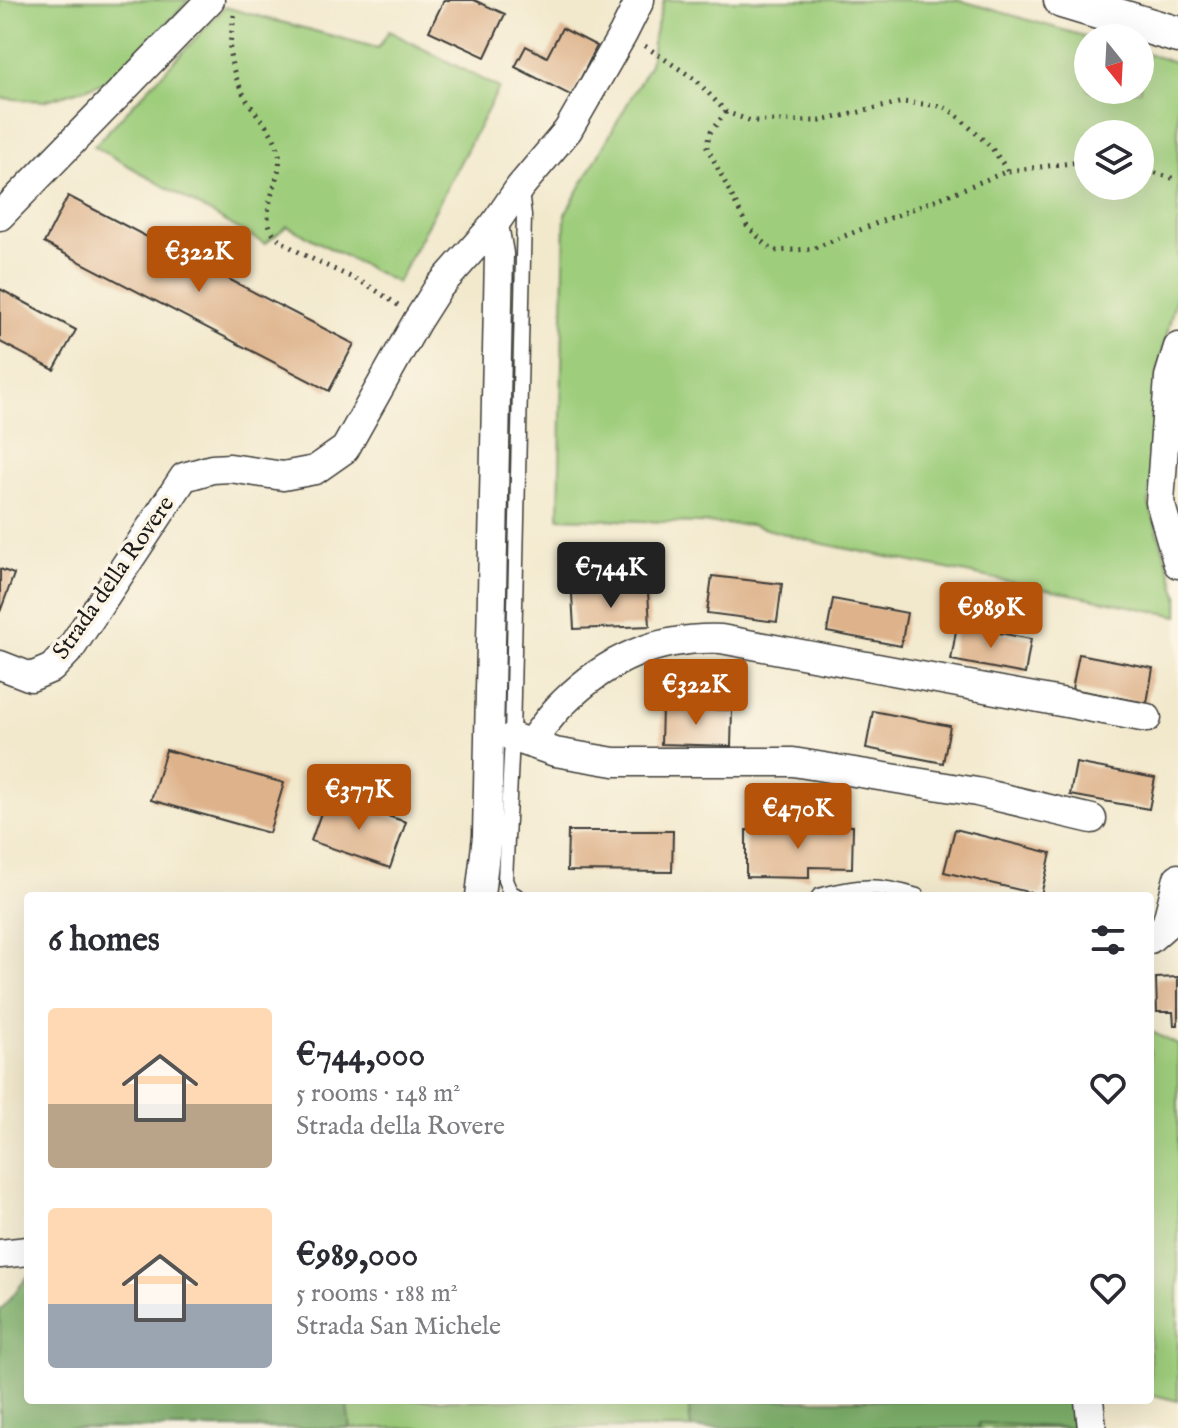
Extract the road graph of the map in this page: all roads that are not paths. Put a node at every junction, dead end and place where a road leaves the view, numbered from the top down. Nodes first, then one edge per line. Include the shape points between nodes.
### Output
1 (640, 0) edge
2 (1062, 0) edge
3 (223, 5) edge
4 (1116, 8) edge
5 (1178, 35) edge
6 (520, 187) junction
7 (0, 216) edge
8 (494, 225) junction
9 (1178, 347) edge
10 (1178, 564) edge
11 (0, 665) edge
12 (1147, 718) dead end
13 (522, 740) junction
14 (1092, 819) dead end
15 (1178, 878) edge
16 (480, 892) edge
17 (510, 892) edge
18 (834, 892) edge
19 (904, 892) edge
20 (1154, 936) edge
21 (24, 1251) edge
22 (0, 1254) edge
23 (1089, 1404) edge
24 (1092, 1428) edge

1 - 6 street, Strada della Rovere via 568,130
2 - 4 street
3 - 7 street
4 - 5 street
6 - 8 street, Strada della Rovere
6 - 13 lane
8 - 11 street, Strada della Rovere via 438,288 345,449 315,470 283,476 230,468 184,477 71,648 52,668 31,677
8 - 16 street via 499,254 488,820
9 - 10 street via 1169,377 1160,502
12 - 13 street via 721,639 686,638 642,649 604,670
13 - 14 street via 614,762 793,762 977,792
13 - 17 lane via 505,880
15 - 20 street via 1166,925
18 - 19 lane via 856,886
21 - 22 street
23 - 24 street

